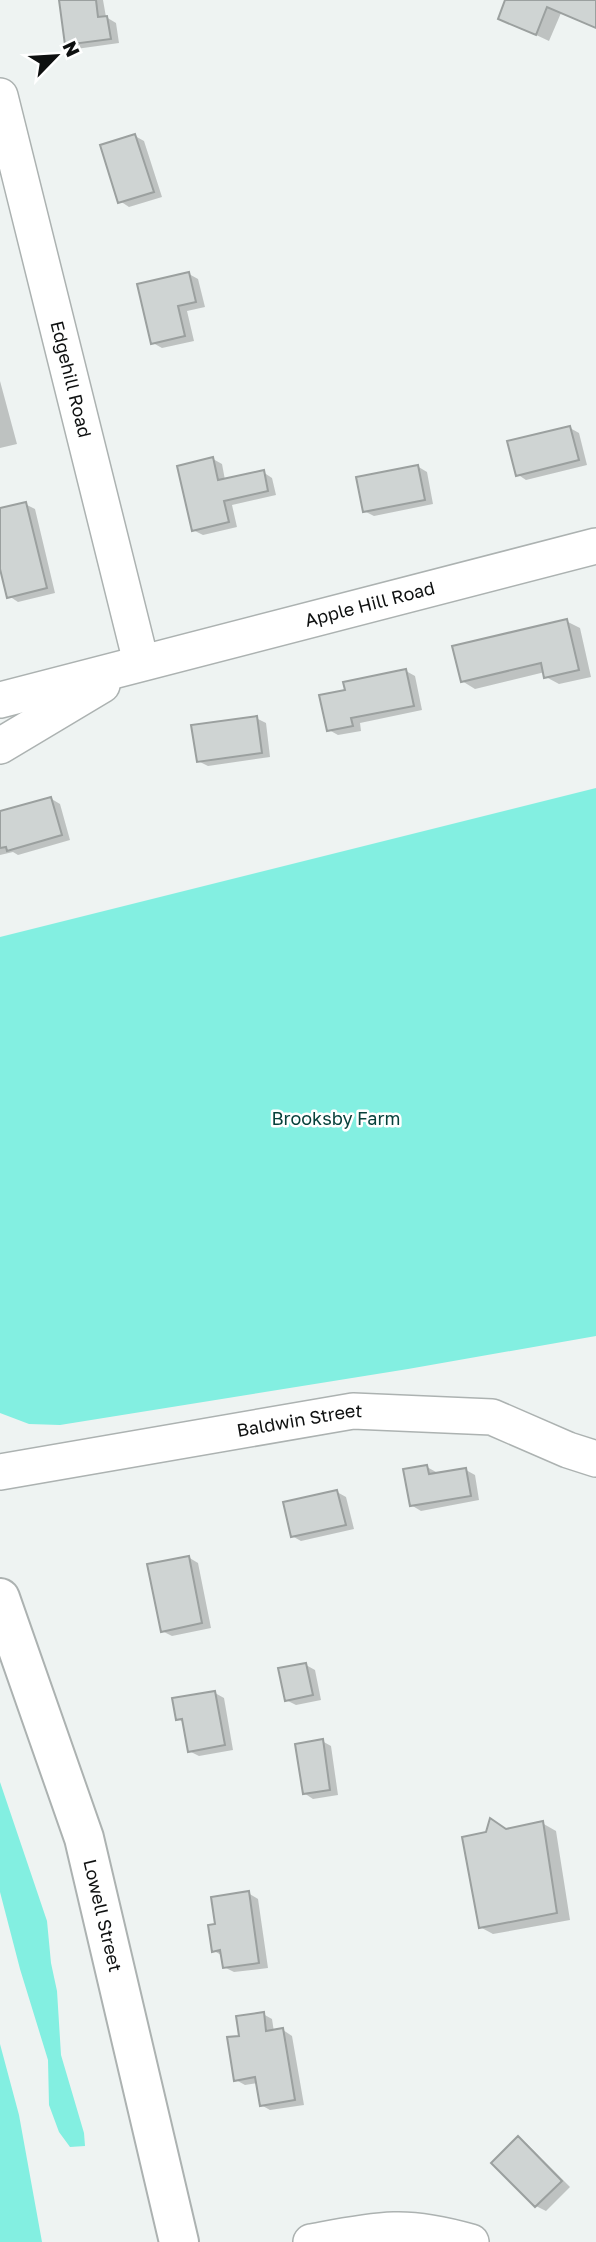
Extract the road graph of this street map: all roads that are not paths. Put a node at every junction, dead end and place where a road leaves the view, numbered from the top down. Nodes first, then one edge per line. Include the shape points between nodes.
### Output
1 (0, 96) edge
2 (596, 546) edge
3 (141, 662) junction
4 (0, 700) edge
5 (0, 746) edge
6 (596, 1460) edge
7 (0, 1472) edge
8 (0, 1598) edge
9 (179, 2242) edge
10 (311, 2242) edge
11 (471, 2242) edge

1 - 3 street, Edgehill Road
2 - 3 street, Apple Hill Road
3 - 4 street, Apple Hill Road
3 - 5 street, Apple Hill Road
6 - 7 street, Baldwin Street via 492,1418 353,1411
8 - 9 main road, Lowell Street via 85,1838
10 - 11 street via 396,2230 439,2233

